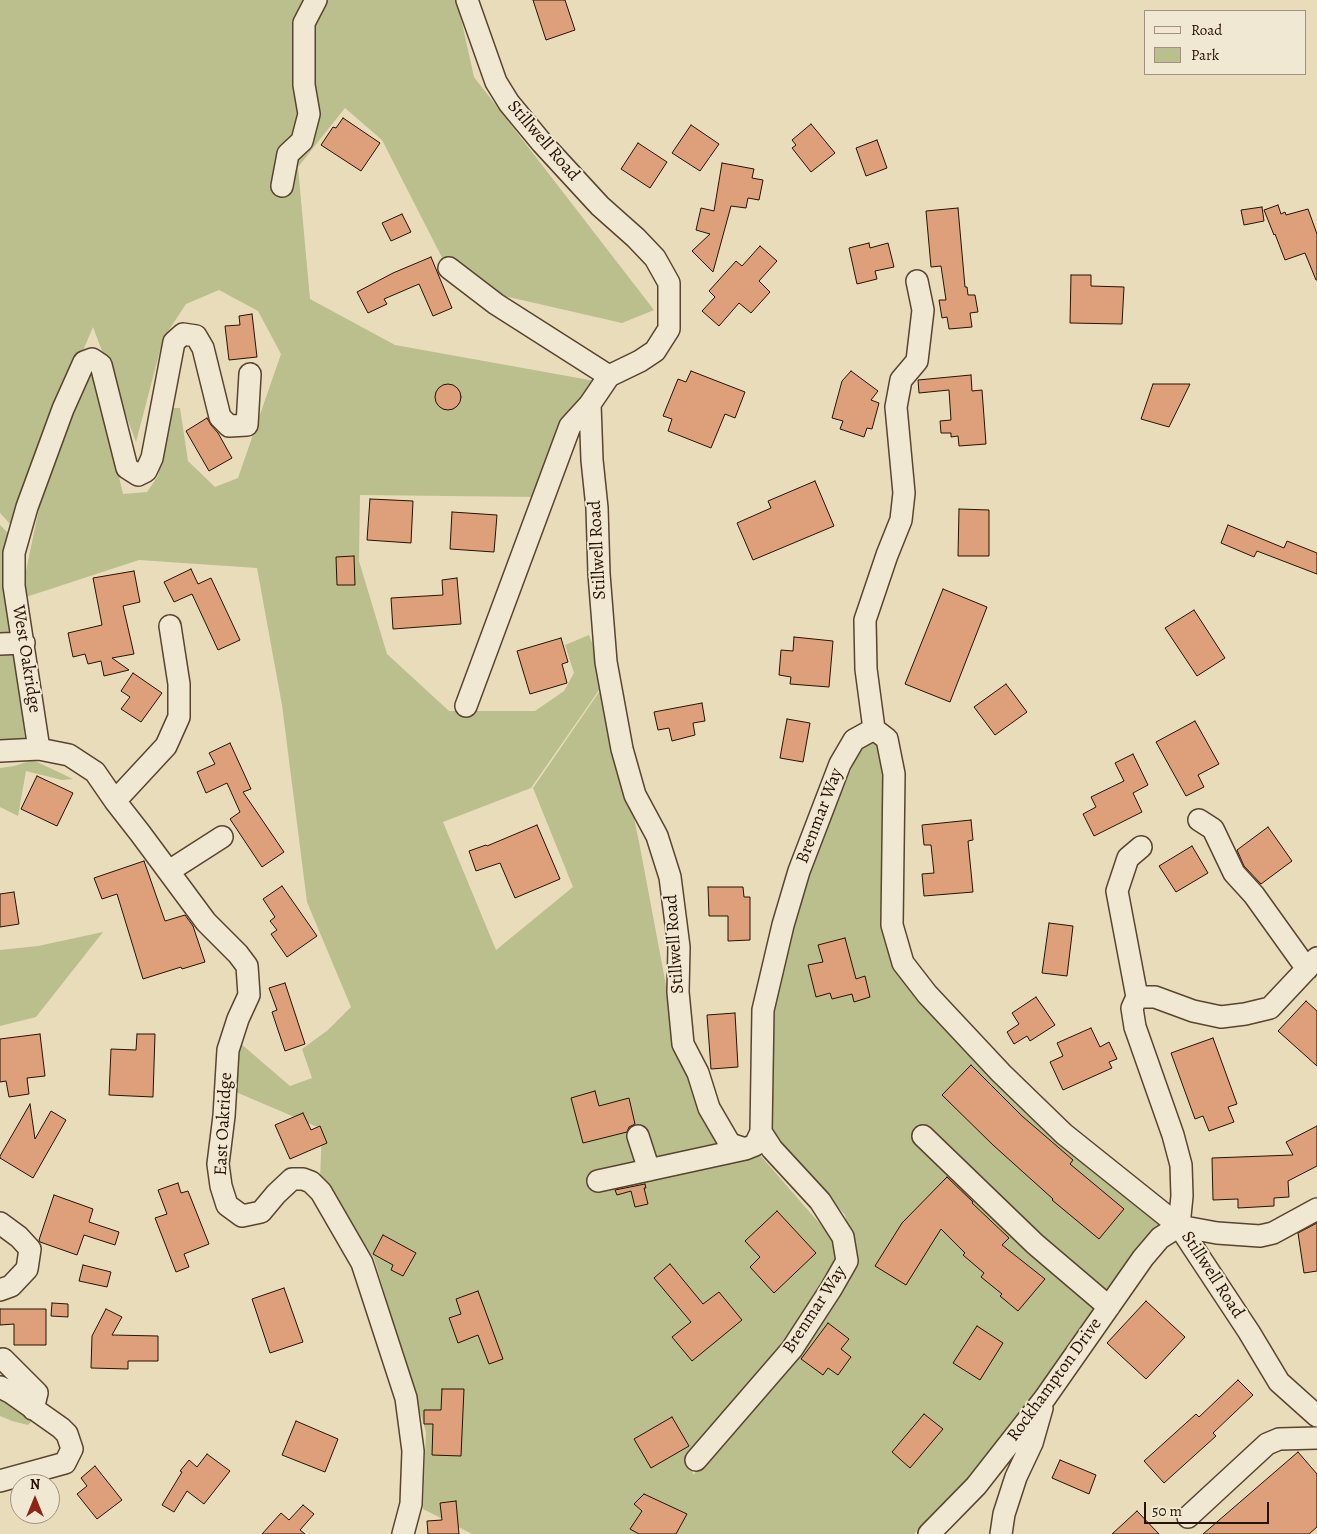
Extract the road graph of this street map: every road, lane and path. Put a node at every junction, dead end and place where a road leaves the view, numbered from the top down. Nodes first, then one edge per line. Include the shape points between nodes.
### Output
1 (316, 0) edge
2 (467, 0) edge
3 (282, 186) dead end
4 (449, 268) dead end
5 (917, 281) dead end
6 (250, 374) dead end
7 (610, 376) junction
8 (590, 404) junction
9 (170, 626) dead end
10 (24, 643) junction
11 (0, 644) edge
12 (466, 706) dead end
13 (874, 729) junction
14 (39, 749) junction
15 (0, 751) edge
16 (115, 802) junction
17 (1199, 820) dead end
18 (222, 837) dead end
19 (1141, 847) dead end
20 (169, 871) junction
21 (1312, 963) edge
22 (1137, 997) junction
23 (761, 1132) junction
24 (930, 1133) dead end
25 (638, 1136) dead end
26 (745, 1149) junction
27 (649, 1170) junction
28 (598, 1181) dead end
29 (1317, 1209) edge
30 (0, 1223) edge
31 (1179, 1226) junction
32 (0, 1290) edge
33 (1109, 1307) junction
34 (3, 1359) dead end
35 (0, 1387) edge
36 (1045, 1398) junction
37 (33, 1409) junction
38 (1317, 1416) edge
39 (1317, 1438) edge
40 (696, 1460) dead end
41 (0, 1481) edge
42 (1188, 1517) dead end
43 (403, 1534) edge
44 (929, 1534) edge
45 (1001, 1534) edge

1 - 3 street via 304,23 304,85 309,114 302,142 288,154
2 - 7 street, Stillwell Road via 496,82 509,103 600,206 655,258 669,283 669,329 655,351
4 - 7 street via 496,304
5 - 13 street via 923,310 918,361 900,380 896,406 904,493 901,520 865,620 866,668
6 - 10 street, West Oakridge via 247,425 229,426 220,417 203,348 196,336 183,334 174,342 152,458 146,471 138,474 127,468 101,365 92,359 84,362 26,507 14,553 14,586
7 - 8 street, Stillwell Road
8 - 12 street via 570,426
8 - 26 street, Stillwell Road via 606,662 622,749 635,795 657,836 670,877 679,947 678,992 683,1044 698,1074 709,1108 730,1144
9 - 16 street via 179,684 179,717 166,746
10 - 11 street
10 - 14 street, West Oakridge
13 - 23 street, Brenmar Way via 854,740 840,764 798,871 763,1010
13 - 31 street via 887,739 894,774 892,925 903,964 1001,1074 1064,1134
14 - 15 street
14 - 16 street, East Oakridge via 69,755 95,772
16 - 20 street, East Oakridge
17 - 21 street via 1213,829 1234,873
18 - 20 street
19 - 22 street, Stillwell Road via 1128,858 1117,891
20 - 43 street, East Oakridge via 206,922 247,966 249,995 228,1050 218,1164 227,1205 242,1216 260,1212 292,1179 311,1182 321,1192 362,1263 406,1398 413,1451 412,1504
21 - 22 street via 1270,1008 1245,1014 1221,1017 1155,997
22 - 31 street, Stillwell Road via 1132,1008 1134,1027 1181,1165
23 - 26 street via 755,1145
23 - 40 street, Brenmar Way via 772,1149 820,1201 843,1237 847,1261 792,1349
24 - 33 street via 1064,1255 1069,1273
25 - 27 street
26 - 27 street
27 - 28 street
29 - 31 street via 1260,1236
30 - 32 street via 19,1236 30,1249 26,1269 11,1286
31 - 33 street, Rockhampton Drive via 1160,1238
31 - 38 street, Stillwell Road via 1279,1382
33 - 36 street, Rockhampton Drive
34 - 37 street via 37,1393
35 - 37 street
36 - 44 street, Rockhampton Drive via 976,1486
36 - 45 street via 1032,1443 1004,1514
37 - 41 street via 67,1434 72,1449 70,1456 65,1463
39 - 42 street via 1279,1439 1267,1444

